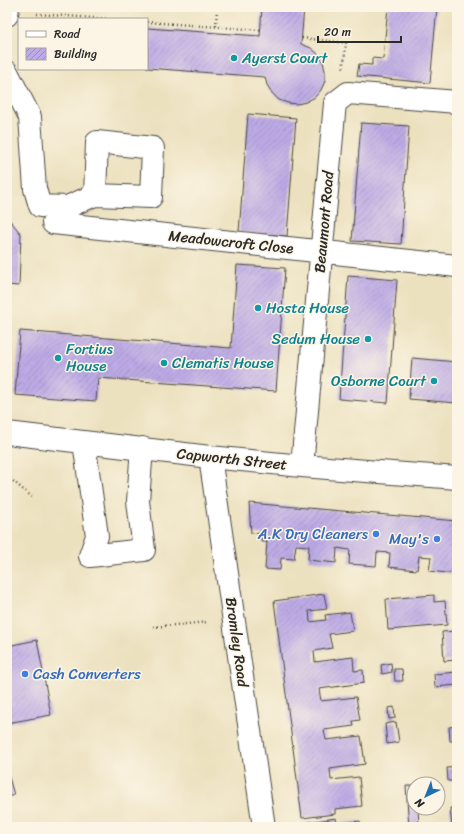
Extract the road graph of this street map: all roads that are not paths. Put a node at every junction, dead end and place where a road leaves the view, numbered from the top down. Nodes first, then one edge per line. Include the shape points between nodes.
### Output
1 (8, 7) edge
2 (7, 15) edge
3 (7, 72) edge
4 (457, 102) edge
5 (95, 195) dead end
6 (53, 223) dead end
7 (322, 251) junction
8 (457, 266) edge
9 (7, 433) edge
10 (84, 442) junction
11 (142, 448) junction
12 (210, 457) junction
13 (302, 466) junction
14 (457, 478) edge
15 (264, 827) edge

1 - 2 street
3 - 5 street via 30,117 36,189 40,206 67,208
4 - 7 street, Beaumont Road via 348,93 334,103
6 - 7 street, Meadowcroft Close
7 - 8 street, Meadowcroft Close
7 - 13 street, Beaumont Road
9 - 10 street, Capworth Street
10 - 11 street, Capworth Street
10 - 11 street via 97,536 90,556 144,550 138,501
11 - 12 street, Capworth Street
12 - 13 street, Capworth Street
12 - 15 street, Bromley Road
13 - 14 street, Capworth Street

